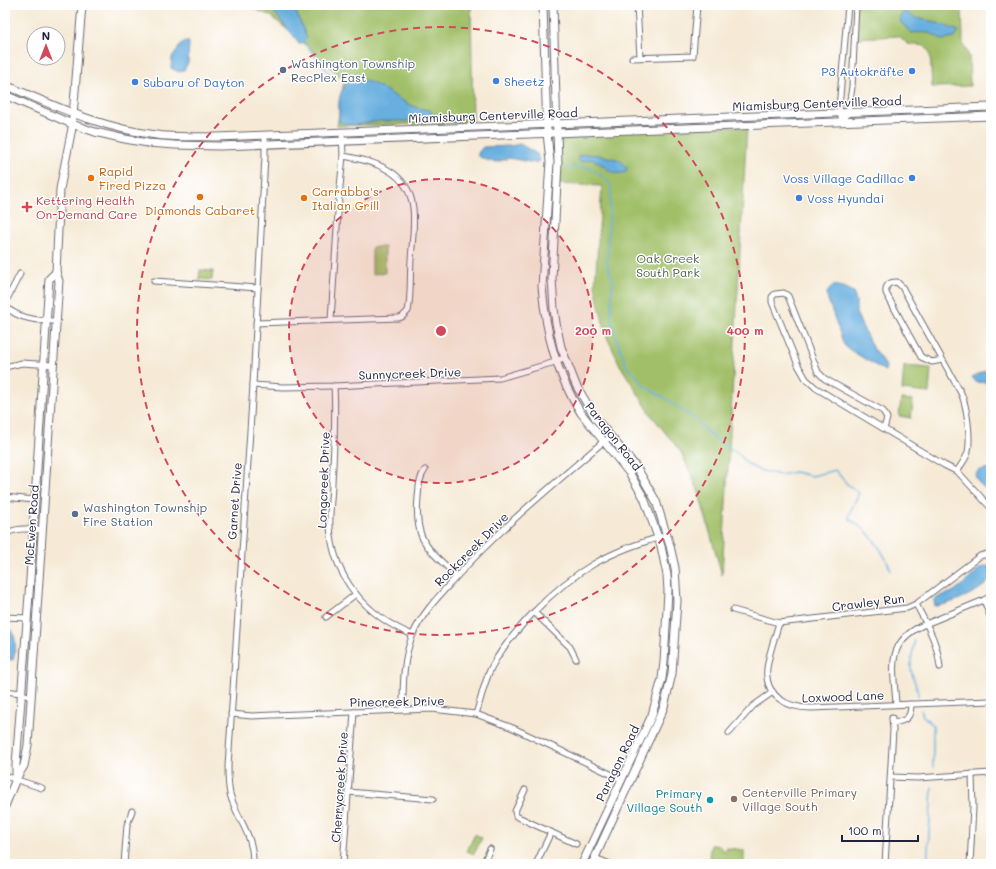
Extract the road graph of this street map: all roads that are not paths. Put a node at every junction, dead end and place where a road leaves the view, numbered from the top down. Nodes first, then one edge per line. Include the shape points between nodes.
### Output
1 (82, 5) edge
2 (543, 5) edge
3 (553, 5) edge
4 (637, 5) edge
5 (697, 5) edge
6 (848, 5) edge
7 (856, 5) edge
8 (640, 57) junction
9 (632, 58) dead end
10 (5, 85) edge
11 (5, 95) edge
12 (991, 107) edge
13 (937, 109) junction
14 (840, 113) junction
15 (848, 113) junction
16 (73, 114) junction
17 (991, 116) edge
18 (937, 118) junction
19 (672, 119) junction
20 (842, 121) junction
21 (72, 124) junction
22 (557, 124) junction
23 (547, 125) junction
24 (673, 128) junction
25 (437, 129) junction
26 (342, 132) junction
27 (557, 132) junction
28 (548, 133) junction
29 (265, 135) junction
30 (437, 138) junction
31 (342, 142) junction
32 (266, 144) junction
33 (343, 156) junction
34 (56, 272) junction
35 (20, 274) dead end
36 (154, 281) dead end
37 (258, 288) junction
38 (5, 305) edge
39 (331, 320) junction
40 (47, 321) junction
41 (56, 321) junction
42 (256, 323) junction
43 (565, 357) junction
44 (942, 360) junction
45 (555, 362) junction
46 (43, 365) junction
47 (53, 365) junction
48 (5, 367) edge
49 (252, 385) junction
50 (334, 386) junction
51 (884, 429) junction
52 (612, 437) junction
53 (603, 442) junction
54 (425, 470) dead end
55 (957, 471) junction
56 (5, 497) edge
57 (34, 500) junction
58 (991, 508) edge
59 (32, 529) junction
60 (42, 530) junction
61 (5, 534) edge
62 (668, 535) junction
63 (658, 538) junction
64 (991, 553) edge
65 (457, 576) junction
66 (356, 594) junction
67 (991, 596) edge
68 (984, 600) junction
69 (916, 604) junction
70 (733, 610) dead end
71 (534, 612) junction
72 (5, 617) edge
73 (326, 617) dead end
74 (27, 618) junction
75 (991, 619) edge
76 (779, 623) junction
77 (926, 624) junction
78 (413, 635) junction
79 (576, 659) dead end
80 (940, 667) dead end
81 (5, 692) edge
82 (773, 692) junction
83 (21, 693) junction
84 (30, 697) junction
85 (991, 701) edge
86 (896, 704) junction
87 (911, 704) junction
88 (403, 709) junction
89 (354, 712) junction
90 (231, 714) junction
91 (476, 714) junction
92 (729, 733) dead end
93 (972, 774) junction
94 (991, 774) edge
95 (5, 776) edge
96 (891, 777) junction
97 (16, 779) junction
98 (621, 779) junction
99 (42, 788) dead end
100 (525, 790) dead end
101 (348, 792) junction
102 (433, 798) dead end
103 (5, 806) edge
104 (132, 811) dead end
105 (551, 832) junction
106 (576, 844) dead end
107 (490, 848) dead end
108 (594, 861) edge
109 (5, 862) edge
110 (10, 864) edge
111 (124, 864) edge
112 (253, 864) edge
113 (343, 864) edge
114 (483, 864) edge
115 (536, 864) edge
116 (582, 864) edge
117 (610, 864) edge
118 (885, 864) edge
119 (970, 864) edge

1 - 16 street, McEwen Road
2 - 23 street, Paragon Road
3 - 22 street, Paragon Road
4 - 8 street
5 - 8 street via 693,56
6 - 14 street
7 - 15 street via 852,87
8 - 9 street
10 - 16 street, Miamisburg Centerville Road
11 - 21 street, Miamisburg Centerville Road
12 - 13 street, Miamisburg Centerville Road
13 - 15 street, Miamisburg Centerville Road
13 - 18 street
14 - 15 street, Miamisburg Centerville Road
14 - 19 street, Miamisburg Centerville Road
14 - 20 street
15 - 20 street
16 - 21 street, McEwen Road
16 - 29 street, Miamisburg Centerville Road via 115,128 156,135
17 - 18 street, Miamisburg Centerville Road
18 - 20 street, Miamisburg Centerville Road
19 - 22 street, Miamisburg Centerville Road
19 - 24 street
20 - 24 street, Miamisburg Centerville Road
21 - 32 street, Miamisburg Centerville Road via 95,132 148,143 220,146
21 - 34 street, McEwen Road via 61,186
22 - 23 street, Miamisburg Centerville Road
22 - 27 street, Paragon Road
23 - 25 street, Miamisburg Centerville Road
23 - 28 street, Paragon Road
24 - 27 street, Miamisburg Centerville Road
25 - 26 street, Miamisburg Centerville Road
25 - 30 street
26 - 29 street, Miamisburg Centerville Road
26 - 31 street
27 - 28 street, Miamisburg Centerville Road
27 - 43 street, Paragon Road via 558,177 552,279 555,316
28 - 30 street, Miamisburg Centerville Road
28 - 45 street, Paragon Road via 550,169 542,287
29 - 32 street, Garnet Drive
30 - 31 street, Miamisburg Centerville Road
31 - 32 street, Miamisburg Centerville Road
31 - 33 street
32 - 37 street, Garnet Drive
33 - 39 street
33 - 39 street via 366,160 385,168 401,179 410,193 414,216 408,309 399,318
34 - 40 street, McEwen Road via 49,279
34 - 41 street, McEwen Road via 59,281
35 - 38 street
36 - 37 street
37 - 42 street, Garnet Drive
38 - 40 street via 22,316
39 - 42 street
40 - 41 street
40 - 46 street, McEwen Road
41 - 47 street, McEwen Road
42 - 49 street, Garnet Drive
43 - 45 street, Sunnycreek Drive
43 - 52 street, Paragon Road via 596,419
44 - 44 street via 902,287 897,282 888,284 886,293 921,357 932,362
44 - 55 street via 961,393 967,412 968,451
45 - 50 street, Sunnycreek Drive via 500,378
45 - 53 street, Paragon Road via 574,403
46 - 47 street
46 - 48 street via 22,363
46 - 57 street, McEwen Road
47 - 60 street, McEwen Road
49 - 50 street, Sunnycreek Drive
49 - 90 street, Garnet Drive
50 - 66 street, Longcreek Drive via 336,420 331,530 333,547 340,567
51 - 51 street via 816,388 806,379 798,366 772,302 775,294 784,293 788,296 818,372 825,379 883,412 887,418
51 - 55 street
52 - 53 street, Rockcreek Drive
52 - 62 street, Paragon Road via 649,487
53 - 63 street, Paragon Road via 638,486 651,514
53 - 65 street, Rockcreek Drive via 485,546
54 - 65 street via 420,478 418,495 419,533 430,551
55 - 58 street
56 - 57 street
57 - 59 street, McEwen Road
59 - 60 street
59 - 61 street via 16,529
59 - 74 street, McEwen Road
60 - 84 street, McEwen Road
62 - 63 street
62 - 108 street, Paragon Road via 677,601 669,689 664,707
63 - 71 street via 599,560 569,579
63 - 98 street, Paragon Road via 667,575 668,592 664,662 652,715
64 - 69 street, Crawley Run via 980,556
65 - 78 street, Rockcreek Drive via 426,612
66 - 73 street
66 - 78 street, Longcreek Drive via 380,618
67 - 68 street
68 - 75 street
68 - 77 street
69 - 76 street, Crawley Run via 907,608
69 - 77 street
70 - 76 street, Crawley Run
71 - 79 street via 570,647
71 - 91 street via 509,639 497,657 486,680
72 - 74 street
74 - 83 street, McEwen Road
76 - 82 street via 767,666
77 - 80 street via 937,646
77 - 86 street via 907,634 896,651
78 - 88 street, Rockcreek Drive via 405,665
81 - 83 street
82 - 86 street, Loxwood Lane via 784,703 803,708
82 - 92 street via 753,706
83 - 84 street
83 - 97 street, McEwen Road
84 - 97 street, McEwen Road via 28,745 24,766
85 - 87 street, Loxwood Lane
86 - 87 street, Loxwood Lane
87 - 96 street via 908,717 899,722 892,721
88 - 89 street, Pinecreek Drive
88 - 91 street, Pinecreek Drive
89 - 90 street, Pinecreek Drive via 252,716
89 - 101 street, Cherrycreek Drive
90 - 112 street, Garnet Drive via 228,785 250,838
91 - 98 street, Pinecreek Drive via 513,728
93 - 94 street
93 - 96 street
93 - 119 street
95 - 97 street
96 - 118 street
97 - 99 street
97 - 103 street, McEwen Road
98 - 116 street, Paragon Road
100 - 105 street via 515,811 516,816
101 - 102 street
101 - 113 street, Cherrycreek Drive
104 - 111 street via 126,825
105 - 106 street
105 - 115 street
107 - 114 street
108 - 117 street
109 - 110 street

